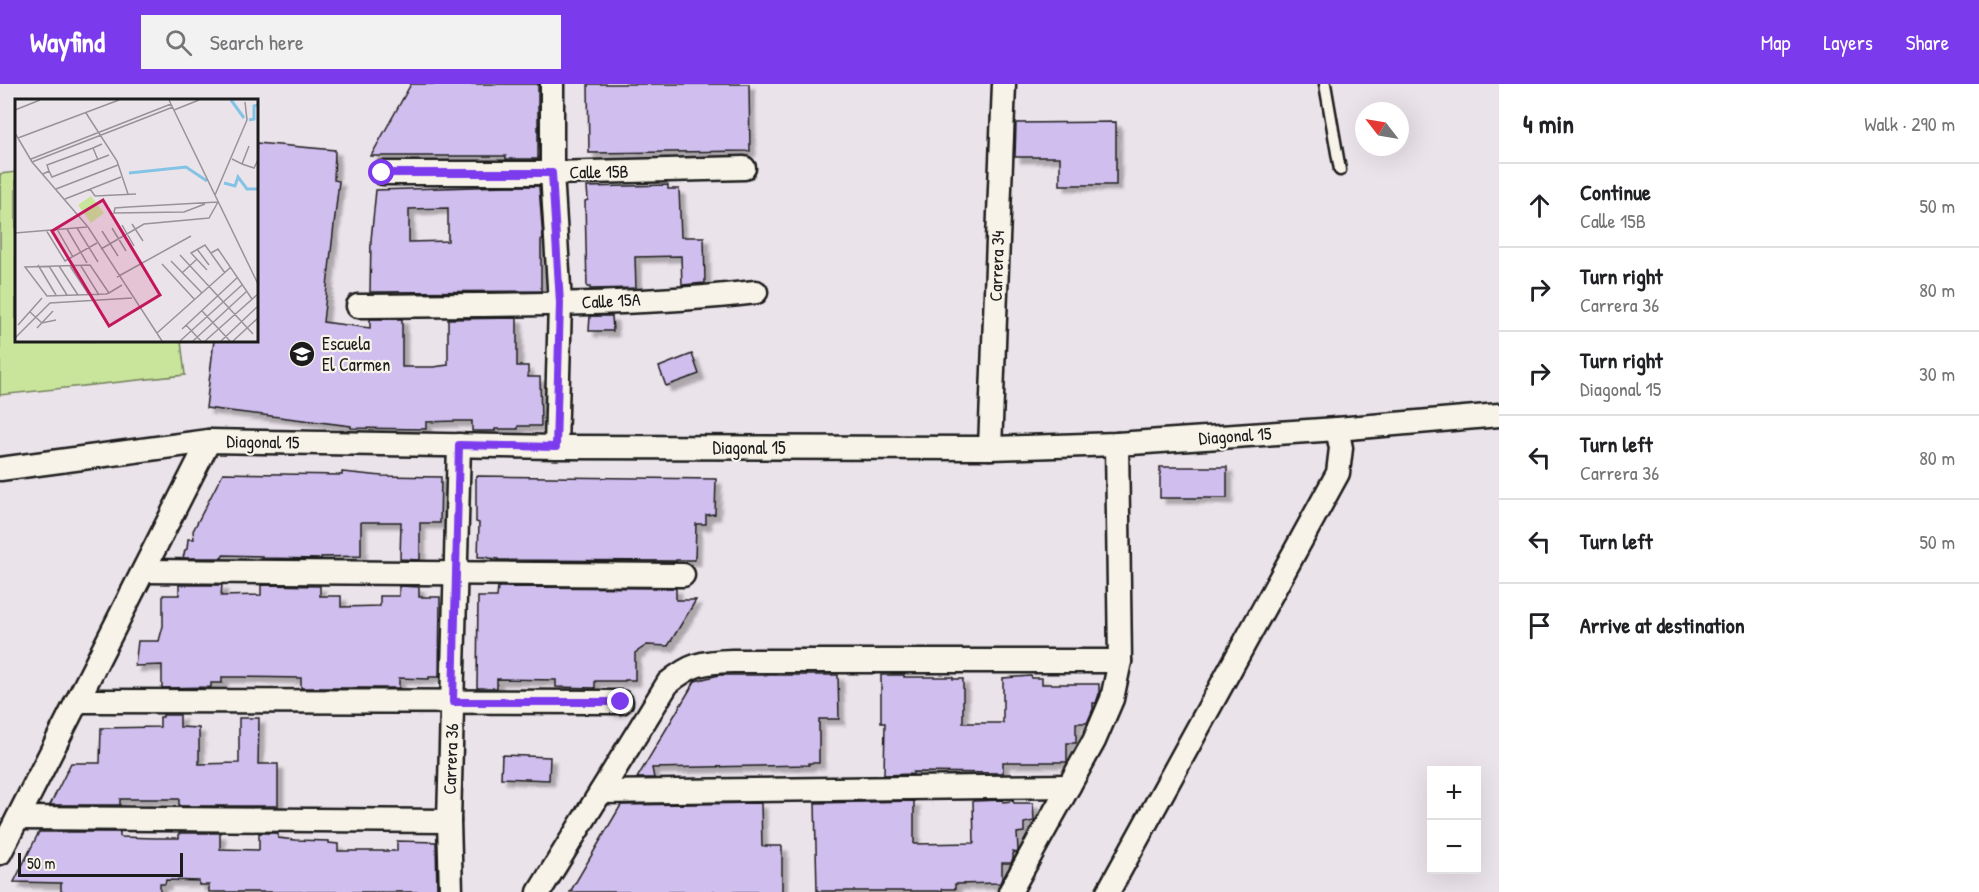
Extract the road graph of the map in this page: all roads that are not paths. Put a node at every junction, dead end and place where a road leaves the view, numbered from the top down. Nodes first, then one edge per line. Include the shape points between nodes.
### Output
1 (552, 84) edge
2 (1004, 84) edge
3 (1325, 84) edge
4 (744, 168) dead end
5 (1341, 170) dead end
6 (382, 173) dead end
7 (552, 173) junction
8 (756, 292) dead end
9 (560, 303) junction
10 (358, 306) dead end
11 (1499, 415) edge
12 (1337, 429) junction
13 (209, 441) junction
14 (1117, 444) junction
15 (459, 445) junction
16 (556, 447) junction
17 (990, 448) junction
18 (0, 469) edge
19 (144, 571) junction
20 (456, 573) junction
21 (683, 575) dead end
22 (1120, 661) junction
23 (78, 701) junction
24 (453, 702) junction
25 (621, 702) dead end
26 (1069, 786) junction
27 (600, 792) junction
28 (18, 818) junction
29 (450, 821) junction
30 (0, 853) edge
31 (452, 892) edge
32 (539, 892) edge
33 (1010, 892) edge
34 (1108, 892) edge

1 - 7 street
2 - 17 street, Carrera 34
3 - 5 lane
4 - 7 street, Calle 15B
6 - 7 street, Calle 15B
7 - 9 street
8 - 9 street, Calle 15A
9 - 10 street, Calle 15A
9 - 16 street
11 - 12 street, Diagonal 15
12 - 14 street, Diagonal 15
12 - 34 street via 1341,448 1338,473
13 - 15 street, Diagonal 15
13 - 18 street, Diagonal 15
13 - 19 street
14 - 17 street, Diagonal 15
14 - 22 street
15 - 16 street, Diagonal 15
15 - 20 street, Carrera 36
16 - 17 street, Diagonal 15
19 - 20 street
19 - 23 street
20 - 21 street
20 - 24 street, Carrera 36
22 - 26 street via 1112,699
22 - 27 street via 708,662 685,668 668,682
23 - 24 street
23 - 28 street
24 - 25 street
24 - 29 street, Carrera 36
26 - 27 street
26 - 33 street
27 - 32 street
28 - 29 street
28 - 30 street
29 - 31 street, Carrera 36

